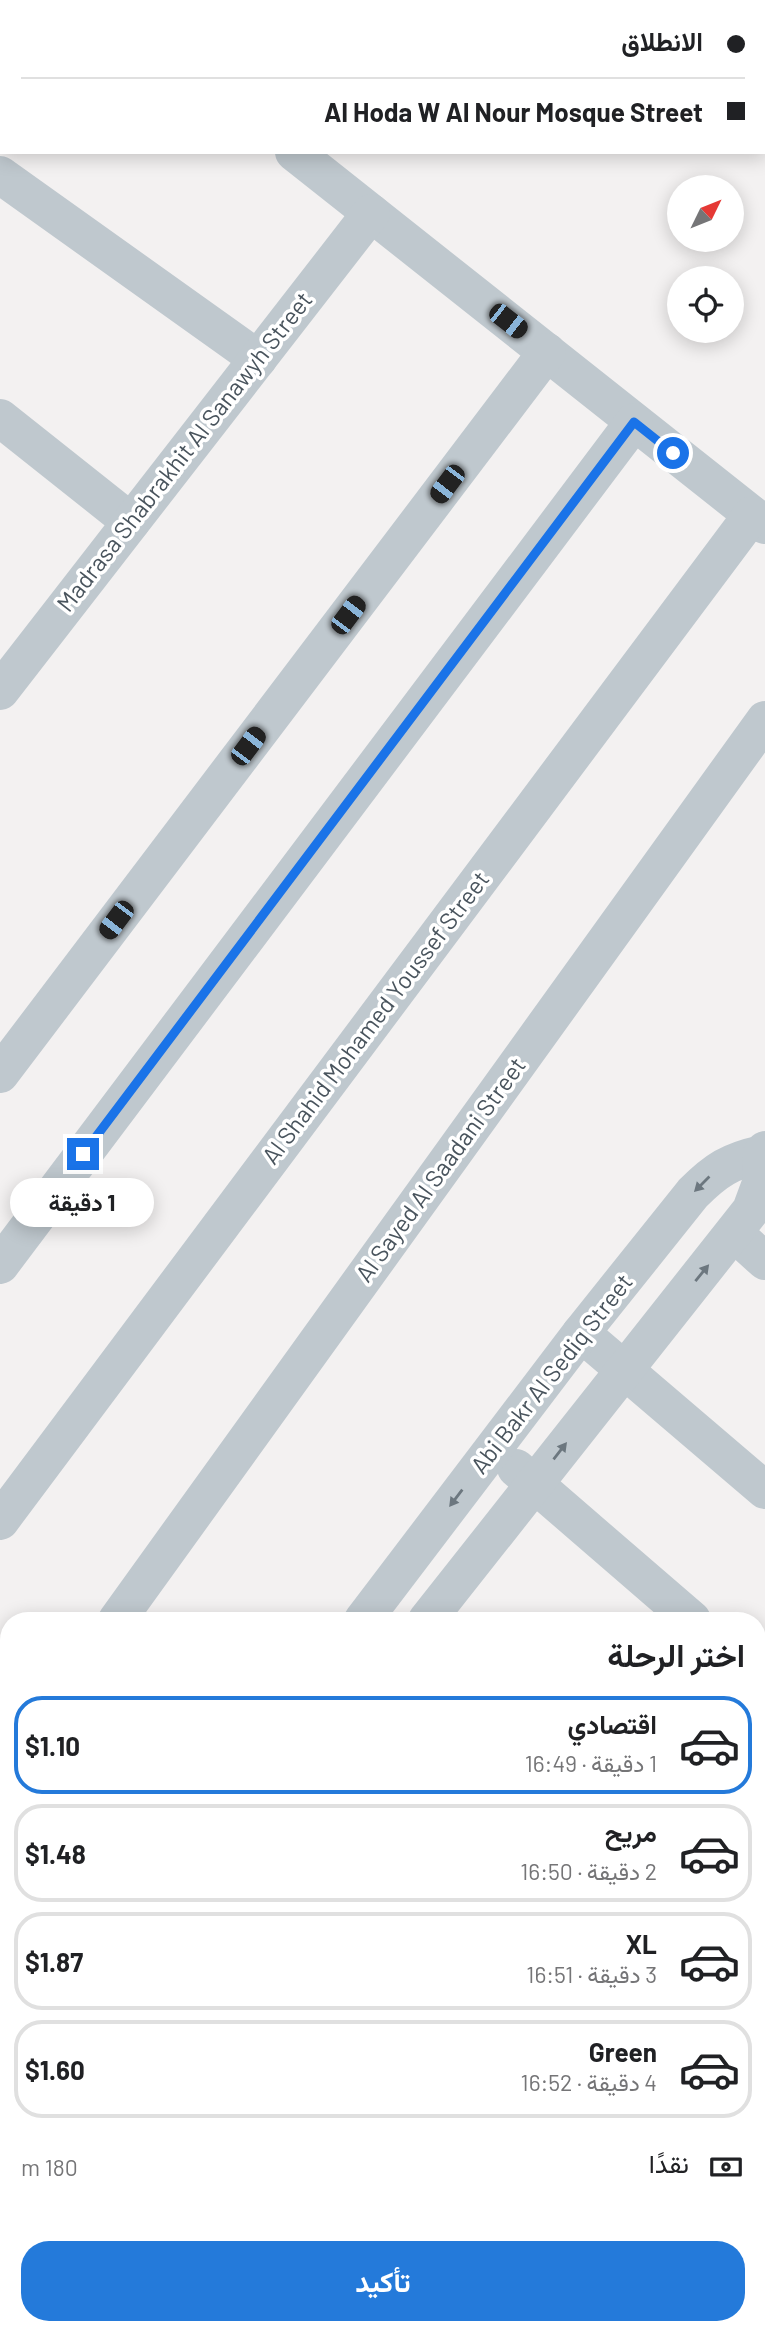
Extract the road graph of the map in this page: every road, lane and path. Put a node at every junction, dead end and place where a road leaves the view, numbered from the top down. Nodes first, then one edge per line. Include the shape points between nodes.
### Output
1 (297, 154) edge
2 (0, 174) edge
3 (371, 213) junction
4 (547, 352) junction
5 (257, 359) junction
6 (0, 418) edge
7 (634, 422) junction
8 (759, 520) edge
9 (131, 522) junction
10 (0, 691) edge
11 (765, 720) edge
12 (0, 1074) edge
13 (763, 1152) edge
14 (734, 1233) junction
15 (765, 1261) edge
16 (0, 1265) edge
17 (582, 1333) junction
18 (624, 1370) junction
19 (494, 1449) junction
20 (534, 1484) junction
21 (765, 1490) edge
22 (0, 1521) edge
23 (123, 1612) edge
24 (378, 1612) edge
25 (433, 1612) edge
26 (683, 1612) edge

1 - 3 street
2 - 5 street
3 - 4 street
3 - 5 street, Madrasa Shabrakhit Al Sanawyh Street
4 - 7 street
4 - 12 street
5 - 9 street, Madrasa Shabrakhit Al Sanawyh Street
6 - 9 street
7 - 8 street
7 - 16 street
8 - 22 street, Al Shahid Mohamed Youssef Street
9 - 10 street, Madrasa Shabrakhit Al Sanawyh Street
11 - 23 street, Al Sayed Al Saadani Street
13 - 14 street, Abi Bakr Al Sediq Street via 761,1183 751,1210
13 -> 17 street, Abi Bakr Al Sediq Street via 735,1160 712,1174
14 - 15 street
18 -> 14 street, Abi Bakr Al Sediq Street
17 - 18 street
17 - 19 street, Abi Bakr Al Sediq Street
20 -> 18 street, Abi Bakr Al Sediq Street
18 - 21 street
19 - 20 street
19 -> 24 street, Abi Bakr Al Sediq Street
20 - 25 street, Abi Bakr Al Sediq Street
20 - 26 street

